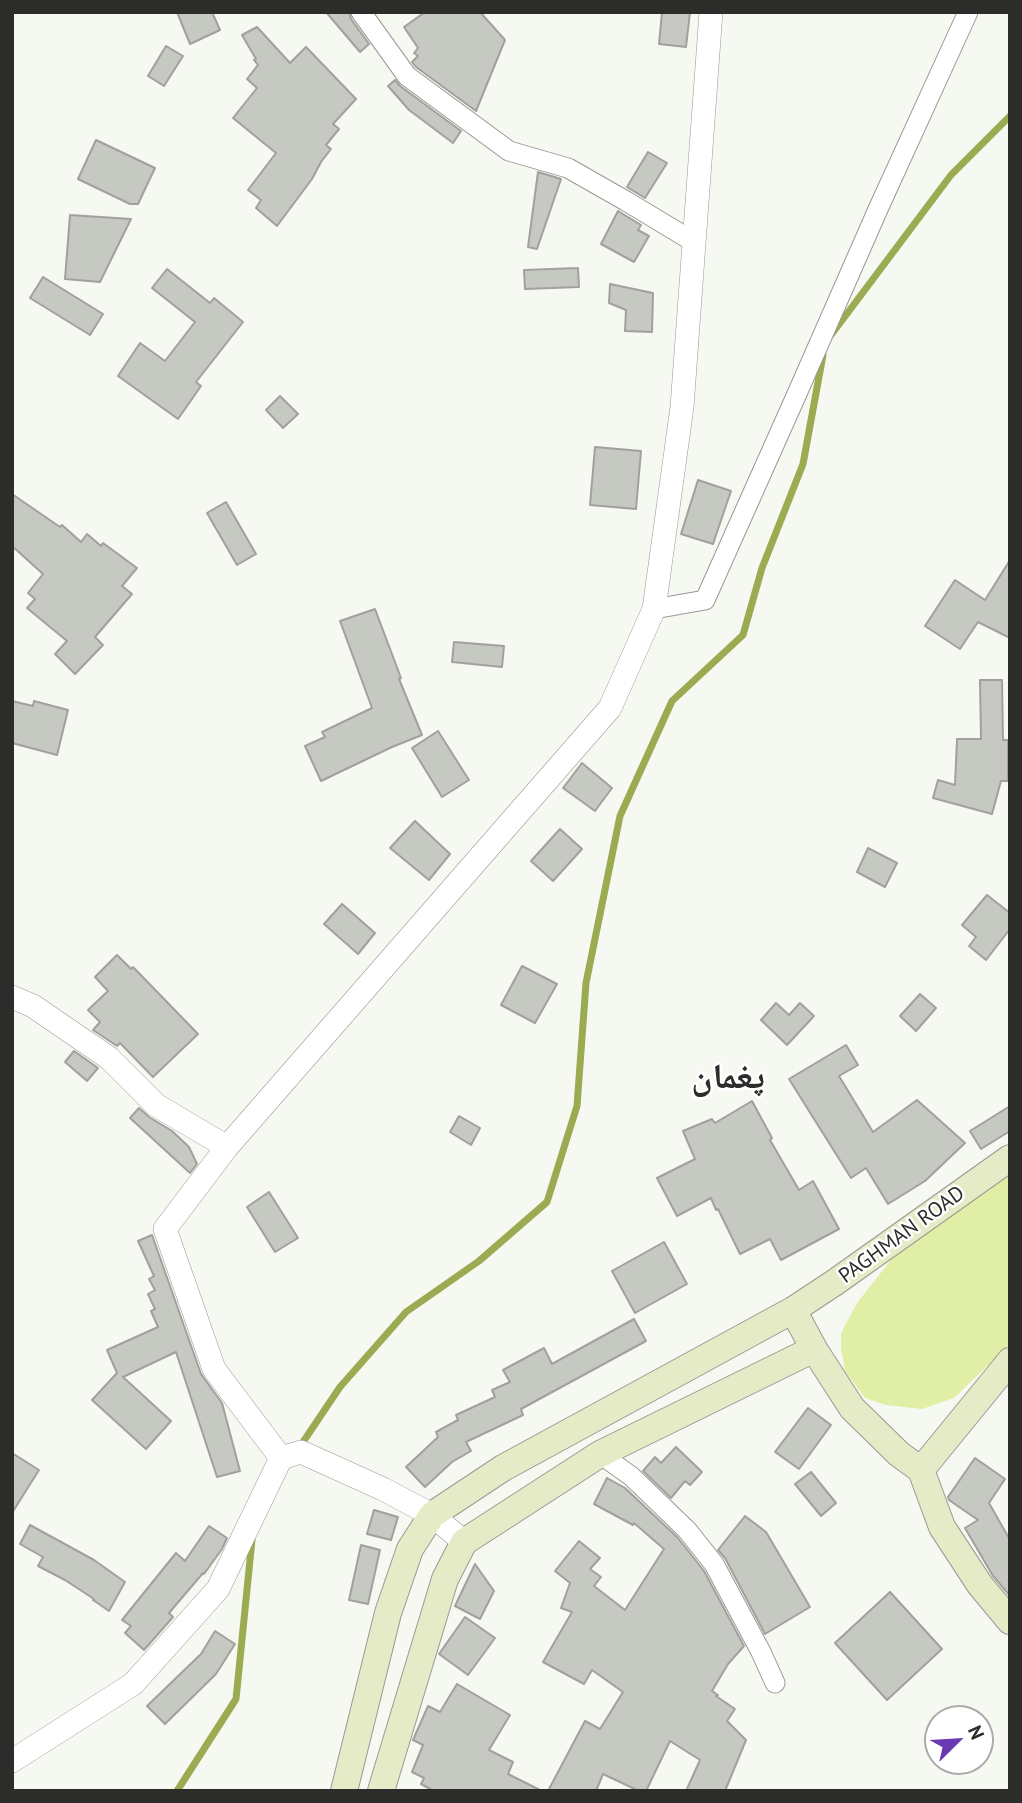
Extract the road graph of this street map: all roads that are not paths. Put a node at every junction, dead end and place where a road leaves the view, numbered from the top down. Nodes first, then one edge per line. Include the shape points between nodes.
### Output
1 (361, 12) edge
2 (711, 12) edge
3 (968, 12) edge
4 (694, 242) junction
5 (654, 609) junction
6 (12, 997) edge
7 (227, 1147) junction
8 (1010, 1158) edge
9 (793, 1310) junction
10 (814, 1349) junction
11 (1010, 1361) edge
12 (600, 1454) junction
13 (281, 1458) junction
14 (921, 1470) junction
15 (432, 1515) junction
16 (464, 1542) junction
17 (1010, 1621) edge
18 (775, 1683) dead end
19 (12, 1761) edge
20 (344, 1791) edge
21 (382, 1791) edge

1 - 4 street via 407,76 509,151 568,168
2 - 4 street
3 - 5 street via 705,600
4 - 5 street via 682,407
5 - 7 street via 610,708
6 - 7 street via 33,1006 108,1058 156,1105
7 - 13 street via 165,1229 214,1369
8 - 9 main road, PAGHMAN ROAD
9 - 10 main road
9 - 15 main road, PAGHMAN ROAD via 503,1468
10 - 12 main road
10 - 14 main road via 852,1408
11 - 14 main road
12 - 16 main road
12 - 18 street via 631,1476 687,1530 714,1564
13 - 15 street via 301,1452
13 - 19 street via 218,1589 133,1684
14 - 17 main road via 942,1527
15 - 16 street
15 - 20 main road via 410,1549 388,1613
16 - 21 main road via 445,1579

